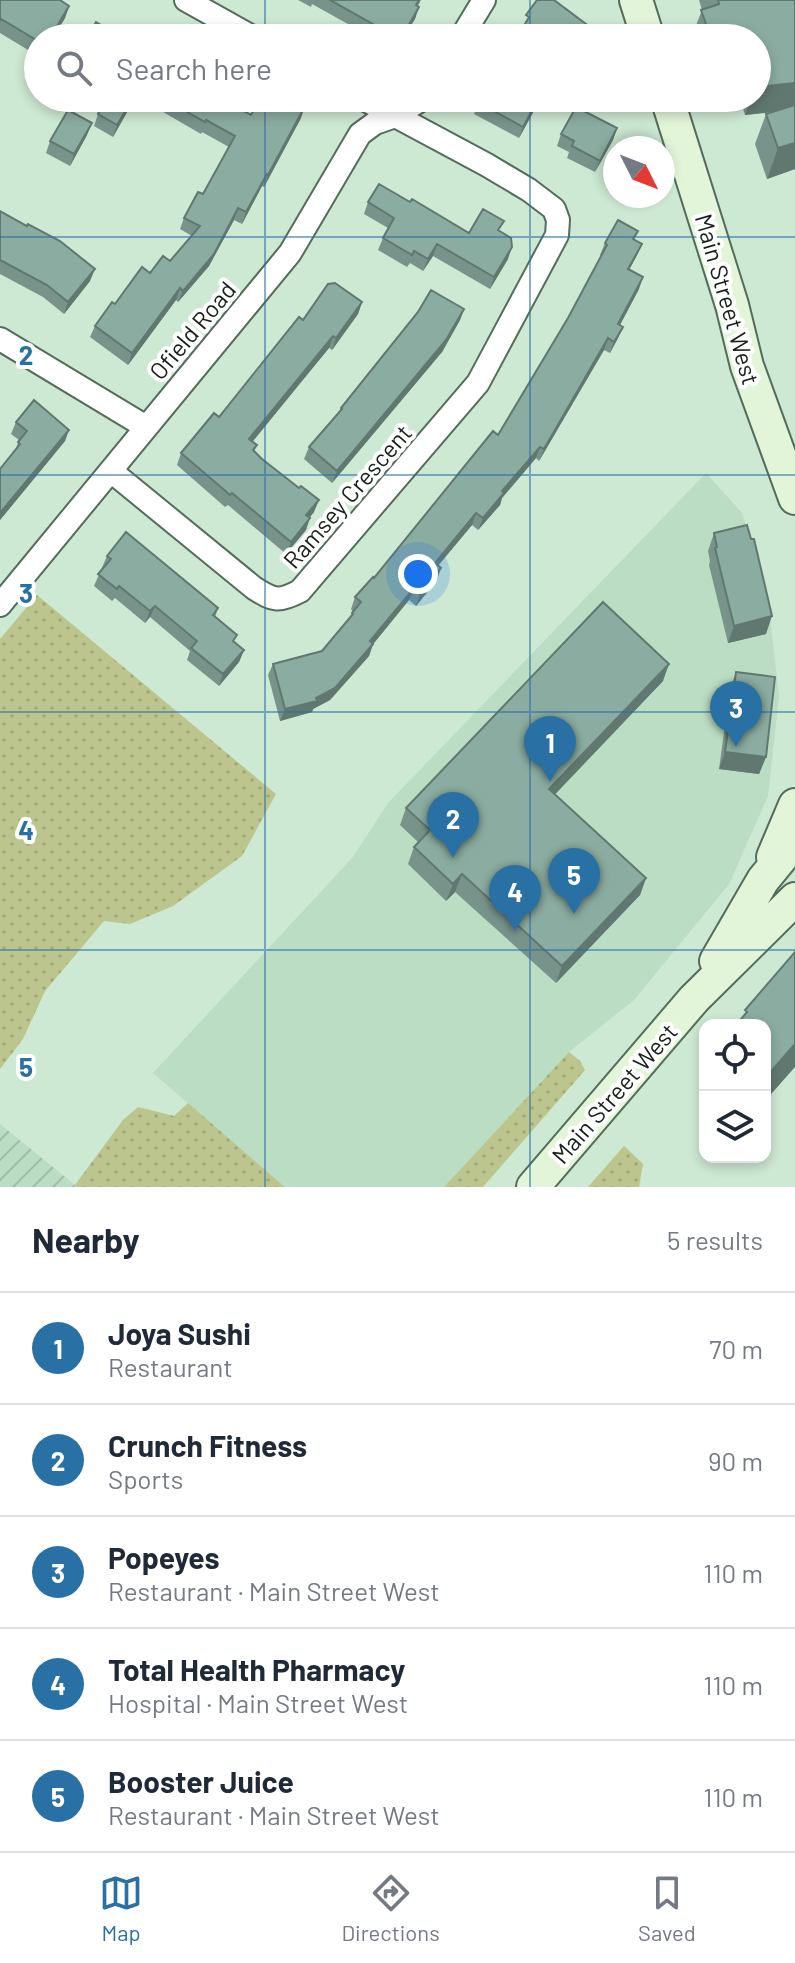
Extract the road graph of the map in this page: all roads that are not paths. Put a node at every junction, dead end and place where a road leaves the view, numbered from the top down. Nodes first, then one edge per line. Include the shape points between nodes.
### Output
1 (186, 0) edge
2 (484, 0) edge
3 (636, 0) edge
4 (229, 24) edge
5 (469, 24) edge
6 (644, 24) edge
7 (388, 112) edge
8 (403, 112) edge
9 (671, 112) edge
10 (395, 116) junction
11 (0, 339) edge
12 (146, 427) junction
13 (111, 471) junction
14 (795, 498) edge
15 (0, 605) edge
16 (795, 805) edge
17 (795, 841) edge
18 (763, 880) junction
19 (795, 899) edge
20 (694, 999) junction
21 (533, 1187) edge

1 - 4 street
2 - 5 street
3 - 6 main road
7 - 10 street
8 - 10 street, Ofield Road
9 - 14 main road, Main Street West via 747,366
10 - 12 street, Ofield Road via 360,134 290,253
10 - 13 street, Ramsey Crescent via 529,190 554,209 558,220 557,235 478,383 300,591 284,599 270,599 254,588
11 - 12 street
12 - 13 street, Ofield Road
13 - 15 street, Ofield Road
16 - 18 main road
17 - 18 main road, Main Street West
18 - 20 main road, Main Street West
19 - 20 main road, Main Street West
20 - 21 main road, Main Street West

